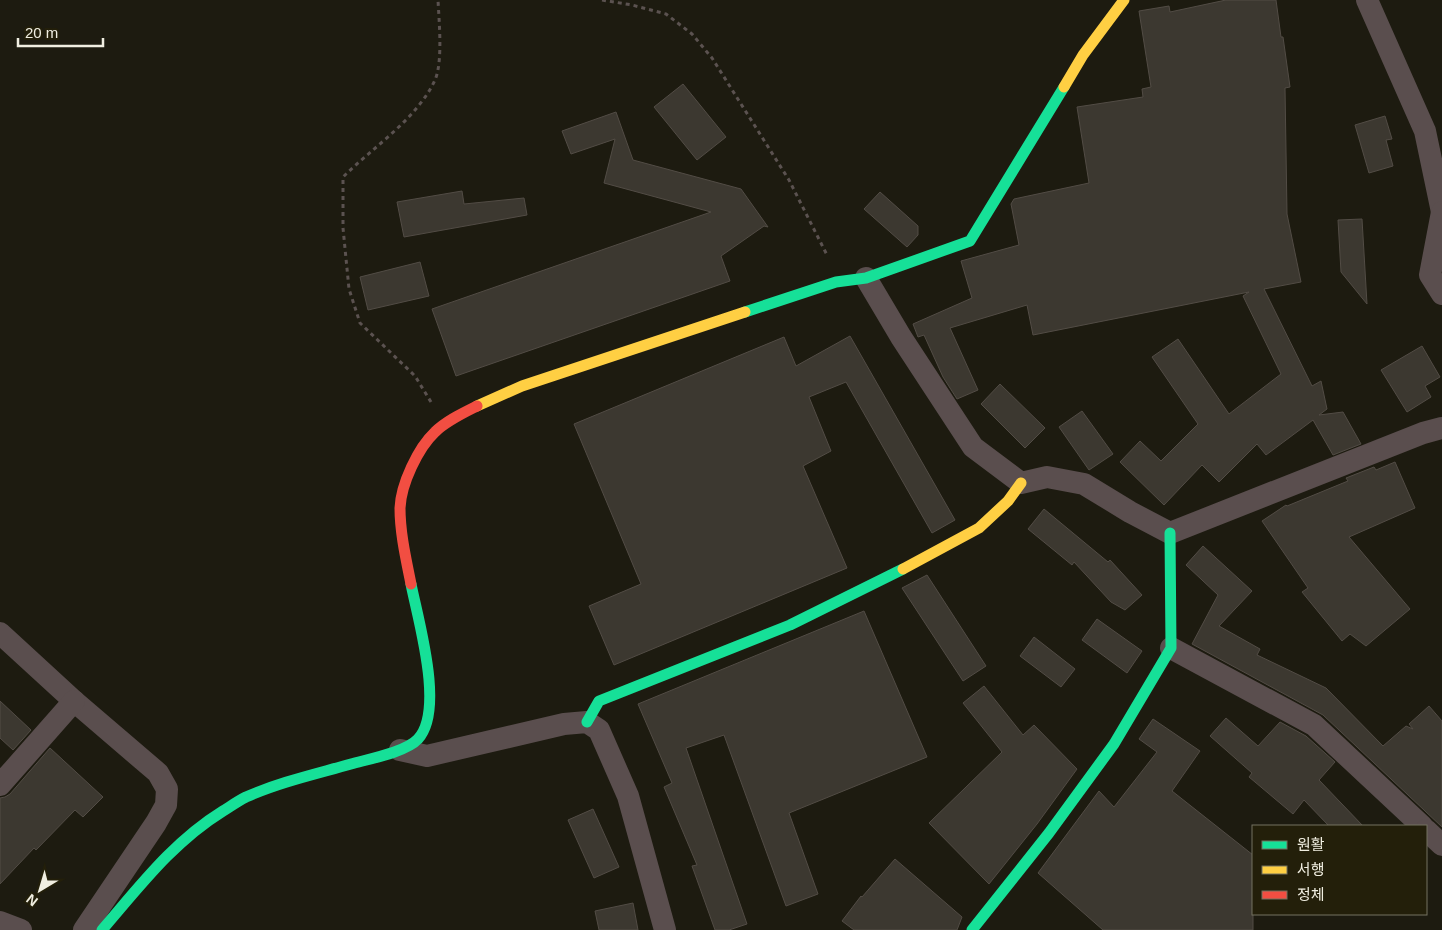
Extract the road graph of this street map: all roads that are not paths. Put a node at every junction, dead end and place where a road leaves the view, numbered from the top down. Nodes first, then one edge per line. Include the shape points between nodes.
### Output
1 (1124, 0) edge
2 (1367, 0) edge
3 (1442, 212) edge
4 (866, 278) junction
5 (1442, 294) edge
6 (1442, 428) edge
7 (1021, 483) junction
8 (1170, 533) junction
9 (0, 633) edge
10 (1172, 648) junction
11 (74, 701) junction
12 (587, 722) junction
13 (400, 750) junction
14 (0, 785) edge
15 (1421, 825) edge
16 (1427, 831) edge
17 (1442, 846) edge
18 (0, 922) edge
19 (21, 930) edge
20 (84, 930) edge
21 (102, 930) edge
22 (665, 930) edge
23 (972, 930) edge

1 - 4 street via 1083,55 970,241
2 - 3 street via 1425,131
3 - 5 street via 1430,275
4 - 7 street via 973,446
4 - 13 street via 836,282 522,386 465,412 434,432 418,454 406,481 400,506 402,537 430,679 431,704 418,739
6 - 8 street
7 - 8 street via 1047,477 1084,484
7 - 12 street via 1008,501 979,528 926,558 790,625 599,701
8 - 10 street
9 - 11 street
10 - 15 street via 1314,725
10 - 23 street via 1114,744
11 - 14 street
11 - 20 street via 158,773 167,789 166,805 156,823
12 - 13 street via 564,724 427,756
12 - 22 street via 599,730 628,796
13 - 21 street via 279,784 244,798 203,823 170,851
16 - 17 street
18 - 19 street

